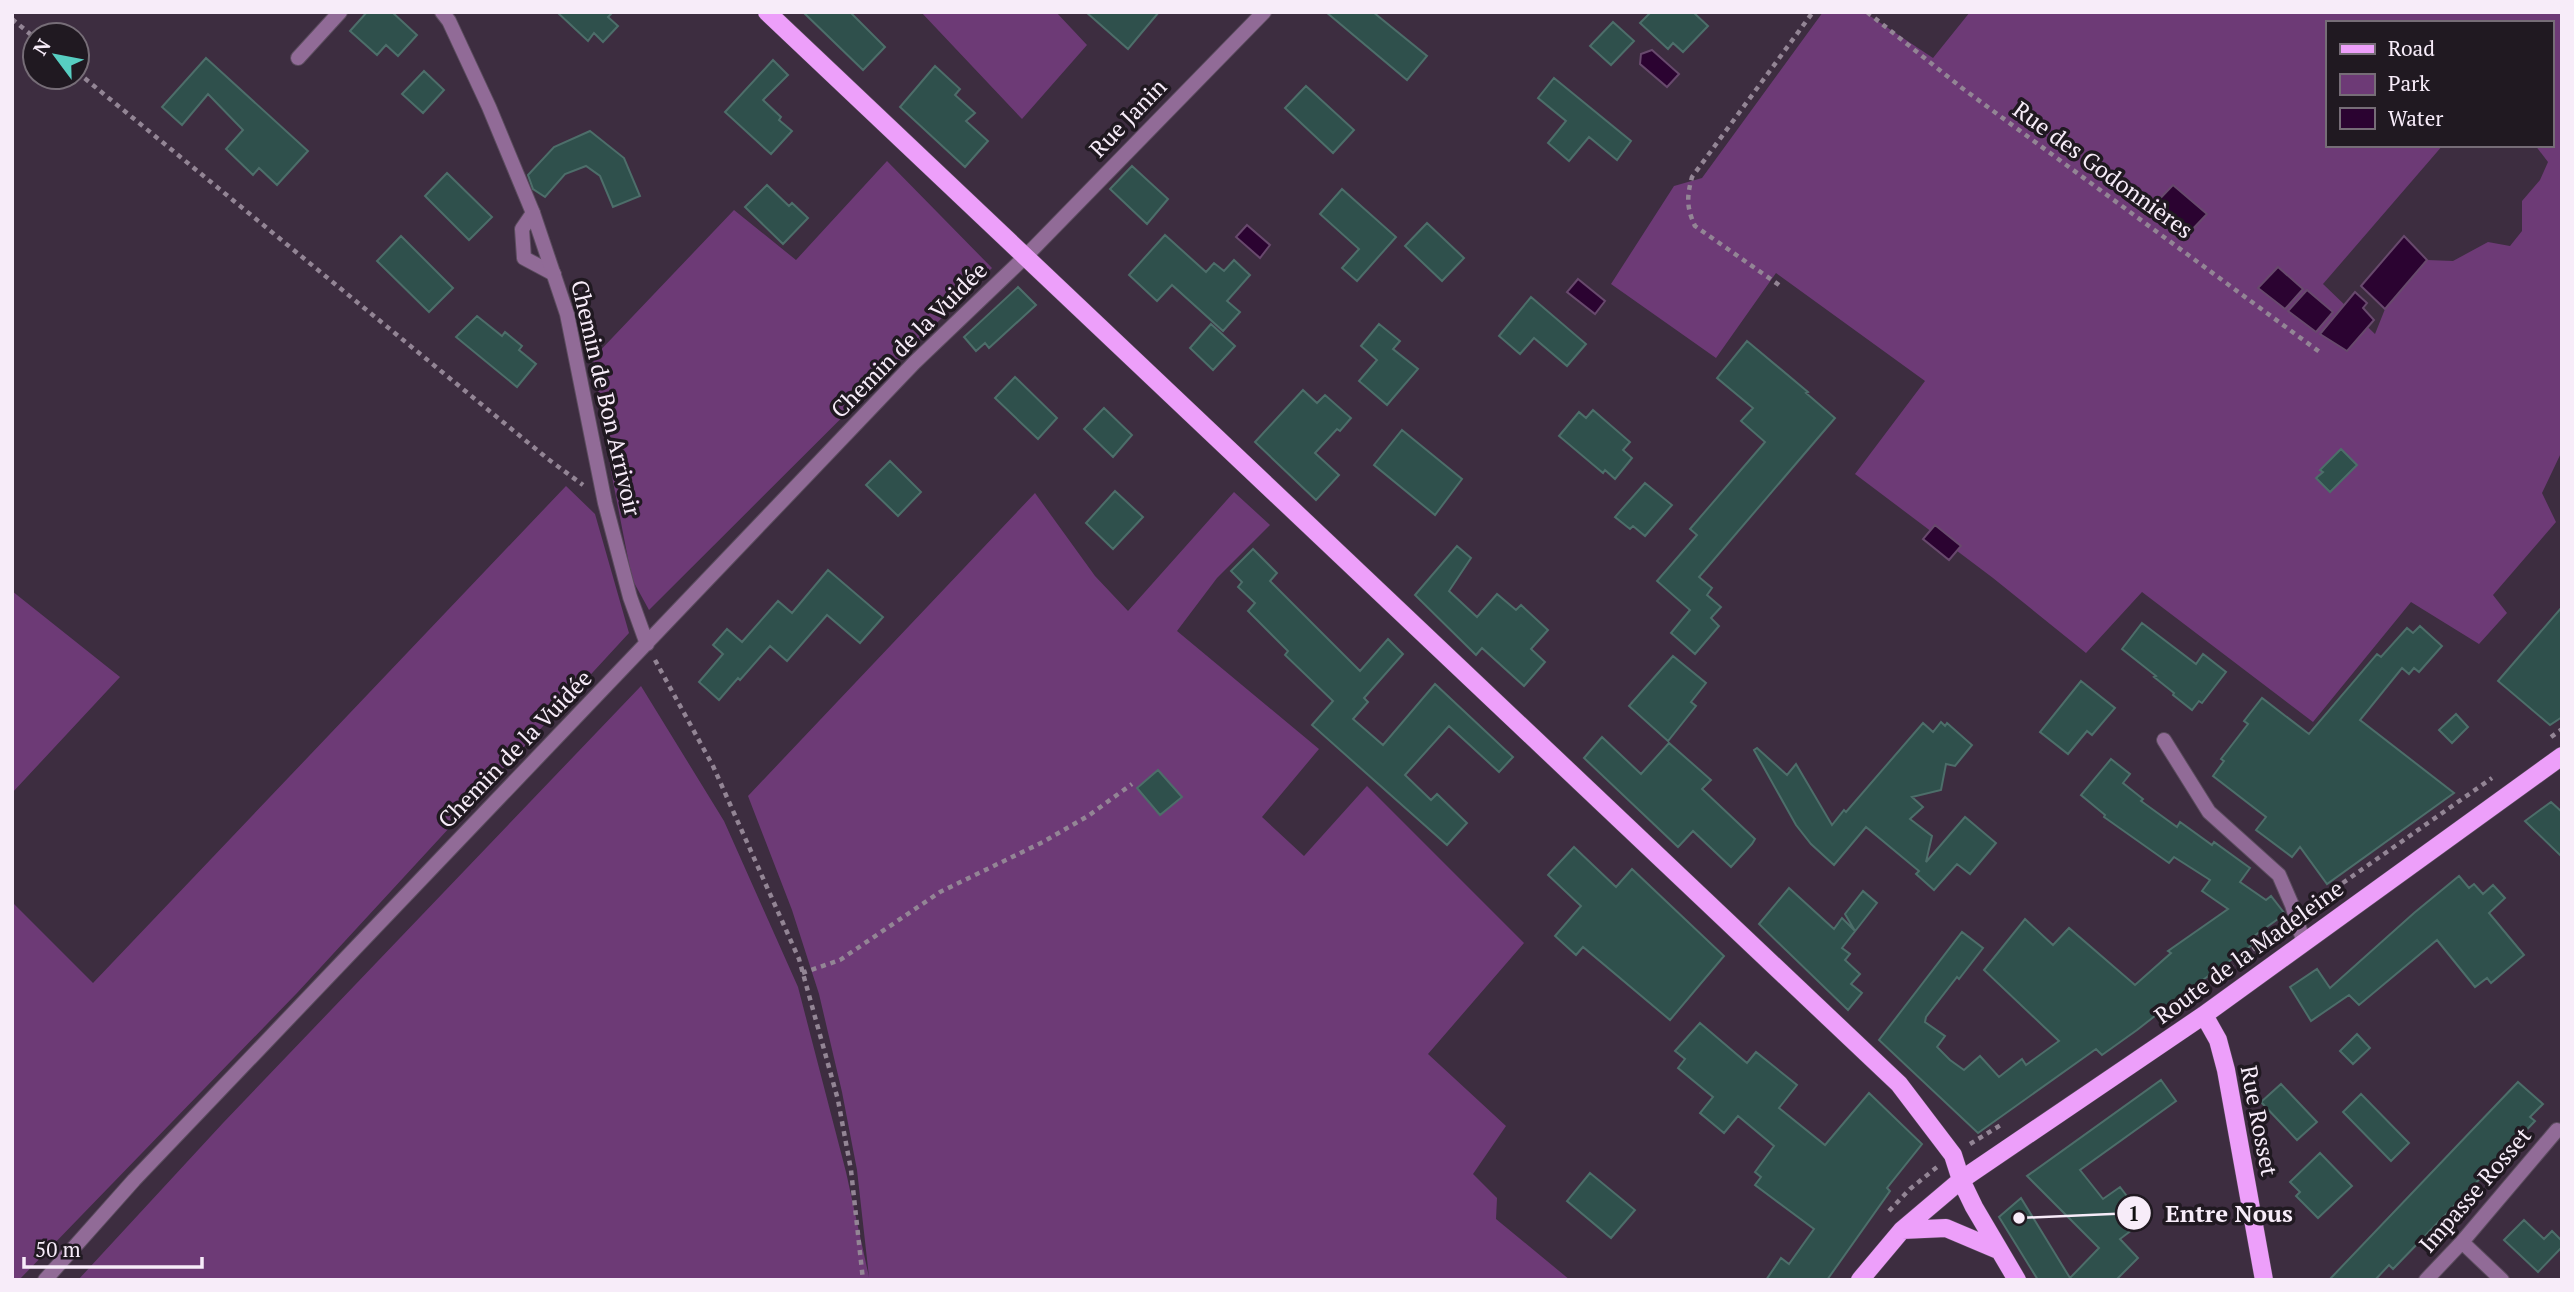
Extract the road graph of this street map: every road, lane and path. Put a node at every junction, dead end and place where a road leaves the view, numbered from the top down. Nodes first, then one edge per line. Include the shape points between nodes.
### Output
1 (340, 12) edge
2 (442, 12) edge
3 (767, 12) edge
4 (1264, 12) edge
5 (1813, 12) edge
6 (1867, 12) edge
7 (298, 58) dead end
8 (91, 84) edge
9 (533, 213) junction
10 (1026, 256) junction
11 (554, 274) junction
12 (1779, 285) dead end
13 (2321, 353) dead end
14 (605, 503) junction
15 (647, 644) junction
16 (2562, 729) edge
17 (2164, 740) dead end
18 (2540, 745) dead end
19 (2562, 757) edge
20 (2497, 775) dead end
21 (1132, 784) dead end
22 (2296, 916) junction
23 (2304, 943) junction
24 (802, 973) junction
25 (2210, 983) dead end
26 (2204, 1015) junction
27 (2012, 1118) dead end
28 (2557, 1129) dead end
29 (1953, 1155) junction
30 (1961, 1180) junction
31 (1887, 1214) dead end
32 (1902, 1230) junction
33 (2462, 1242) junction
34 (1998, 1250) junction
35 (45, 1280) edge
36 (863, 1280) edge
37 (1860, 1280) edge
38 (2017, 1280) edge
39 (2264, 1280) edge
40 (2426, 1280) edge
41 (2502, 1280) edge

1 - 7 street
2 - 9 street, Chemin de Bon Arrivoir via 489,107
3 - 10 main road
4 - 10 street, Rue Janin
5 - 12 path via 1692,177 1686,197 1695,226
6 - 13 path, Rue des Godonnières via 1962,88
8 - 14 path
9 - 11 street, Chemin de Bon Arrivoir
9 - 11 street via 522,229 524,258
10 - 15 street, Chemin de la Vuidée via 914,363
10 - 29 main road via 1899,1084
11 - 14 street, Chemin de Bon Arrivoir via 567,314
14 - 15 street, Chemin de Bon Arrivoir
15 - 24 path via 713,766
15 - 35 street, Chemin de la Vuidée via 134,1180
16 - 18 path
17 - 22 street via 2210,812 2279,875
19 - 23 main road, Route de la Madeleine
20 - 22 path
21 - 24 path via 1043,842 940,892 840,960
22 - 23 street
22 - 25 path
23 - 26 main road, Route de la Madeleine
24 - 36 path via 838,1100
26 - 30 main road, Route de la Madeleine
26 - 39 main road, Rue Rosset via 2218,1040 2226,1070
27 - 29 path
28 - 33 street, Impasse Rosset
29 - 30 main road
29 - 31 path
30 - 32 main road, Route de la Madeleine
30 - 34 main road
32 - 34 main road via 1946,1228
32 - 37 main road, Route de la Madeleine
33 - 40 street, Impasse Rosset
33 - 41 street
34 - 38 main road

